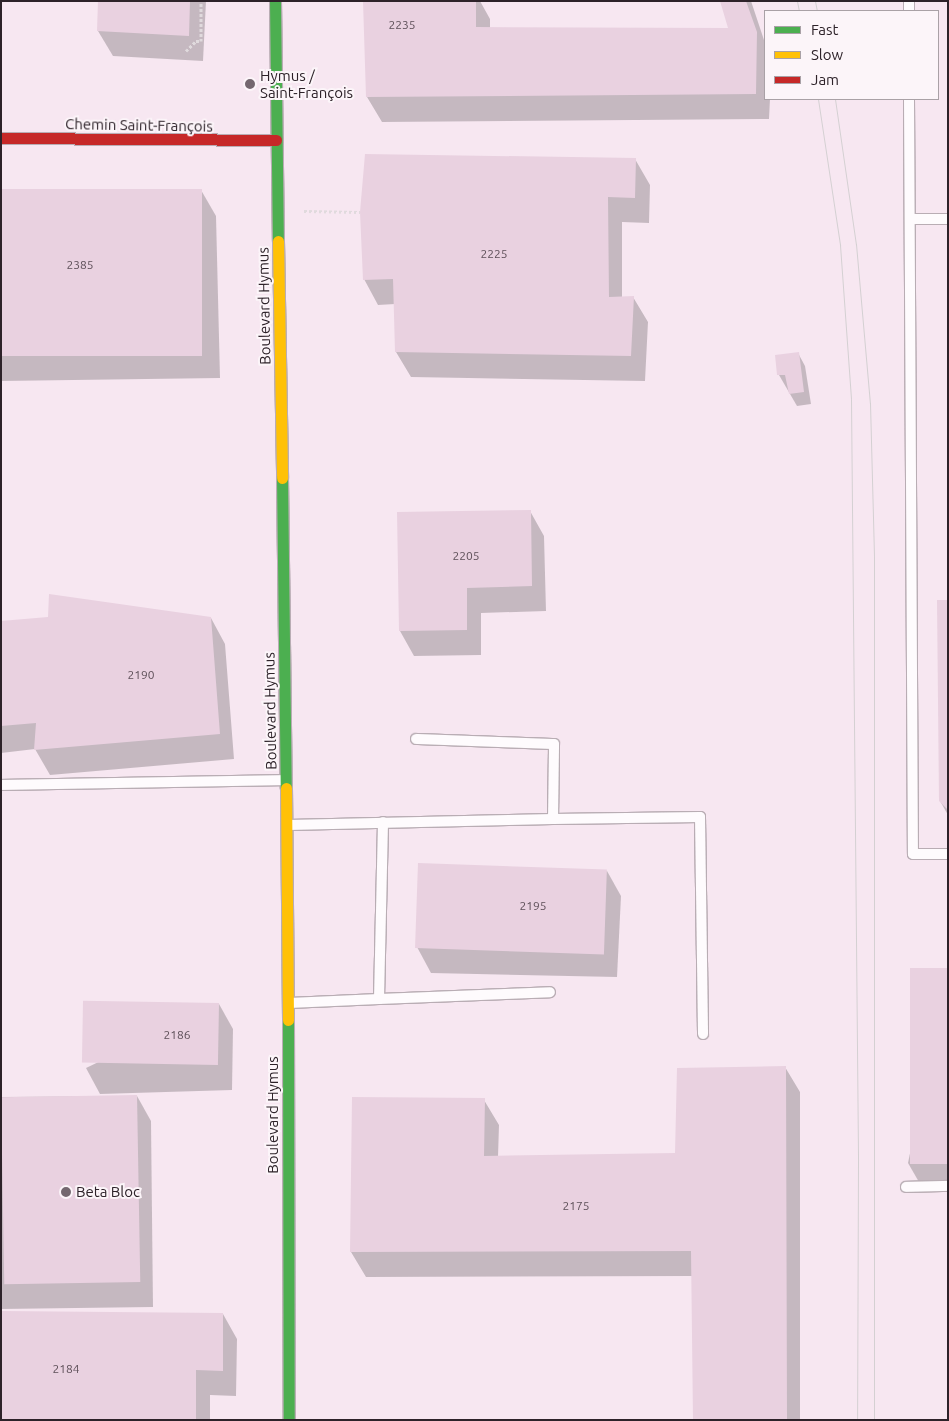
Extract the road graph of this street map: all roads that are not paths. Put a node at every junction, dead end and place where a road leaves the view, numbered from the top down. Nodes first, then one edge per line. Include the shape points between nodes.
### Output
1 (275, 1) edge
2 (909, 100) edge
3 (1, 138) edge
4 (276, 140) junction
5 (910, 220) junction
6 (948, 220) edge
7 (416, 739) dead end
8 (286, 780) junction
9 (1, 785) edge
10 (553, 819) junction
11 (383, 822) junction
12 (287, 825) junction
13 (948, 854) edge
14 (550, 992) dead end
15 (379, 999) junction
16 (287, 1003) junction
17 (704, 1034) dead end
18 (948, 1186) edge
19 (906, 1187) dead end
20 (288, 1420) edge

1 - 4 street, Boulevard Hymus
2 - 5 lane
3 - 4 street, Chemin Saint-François
4 - 8 street, Boulevard Hymus
5 - 6 lane
5 - 13 lane via 913,854
7 - 10 lane via 554,744
8 - 9 lane
8 - 12 street, Boulevard Hymus
10 - 11 lane
10 - 17 lane via 700,817
11 - 12 lane
11 - 15 lane
12 - 16 street, Boulevard Hymus
14 - 15 lane
15 - 16 lane
16 - 20 street, Boulevard Hymus
18 - 19 lane

